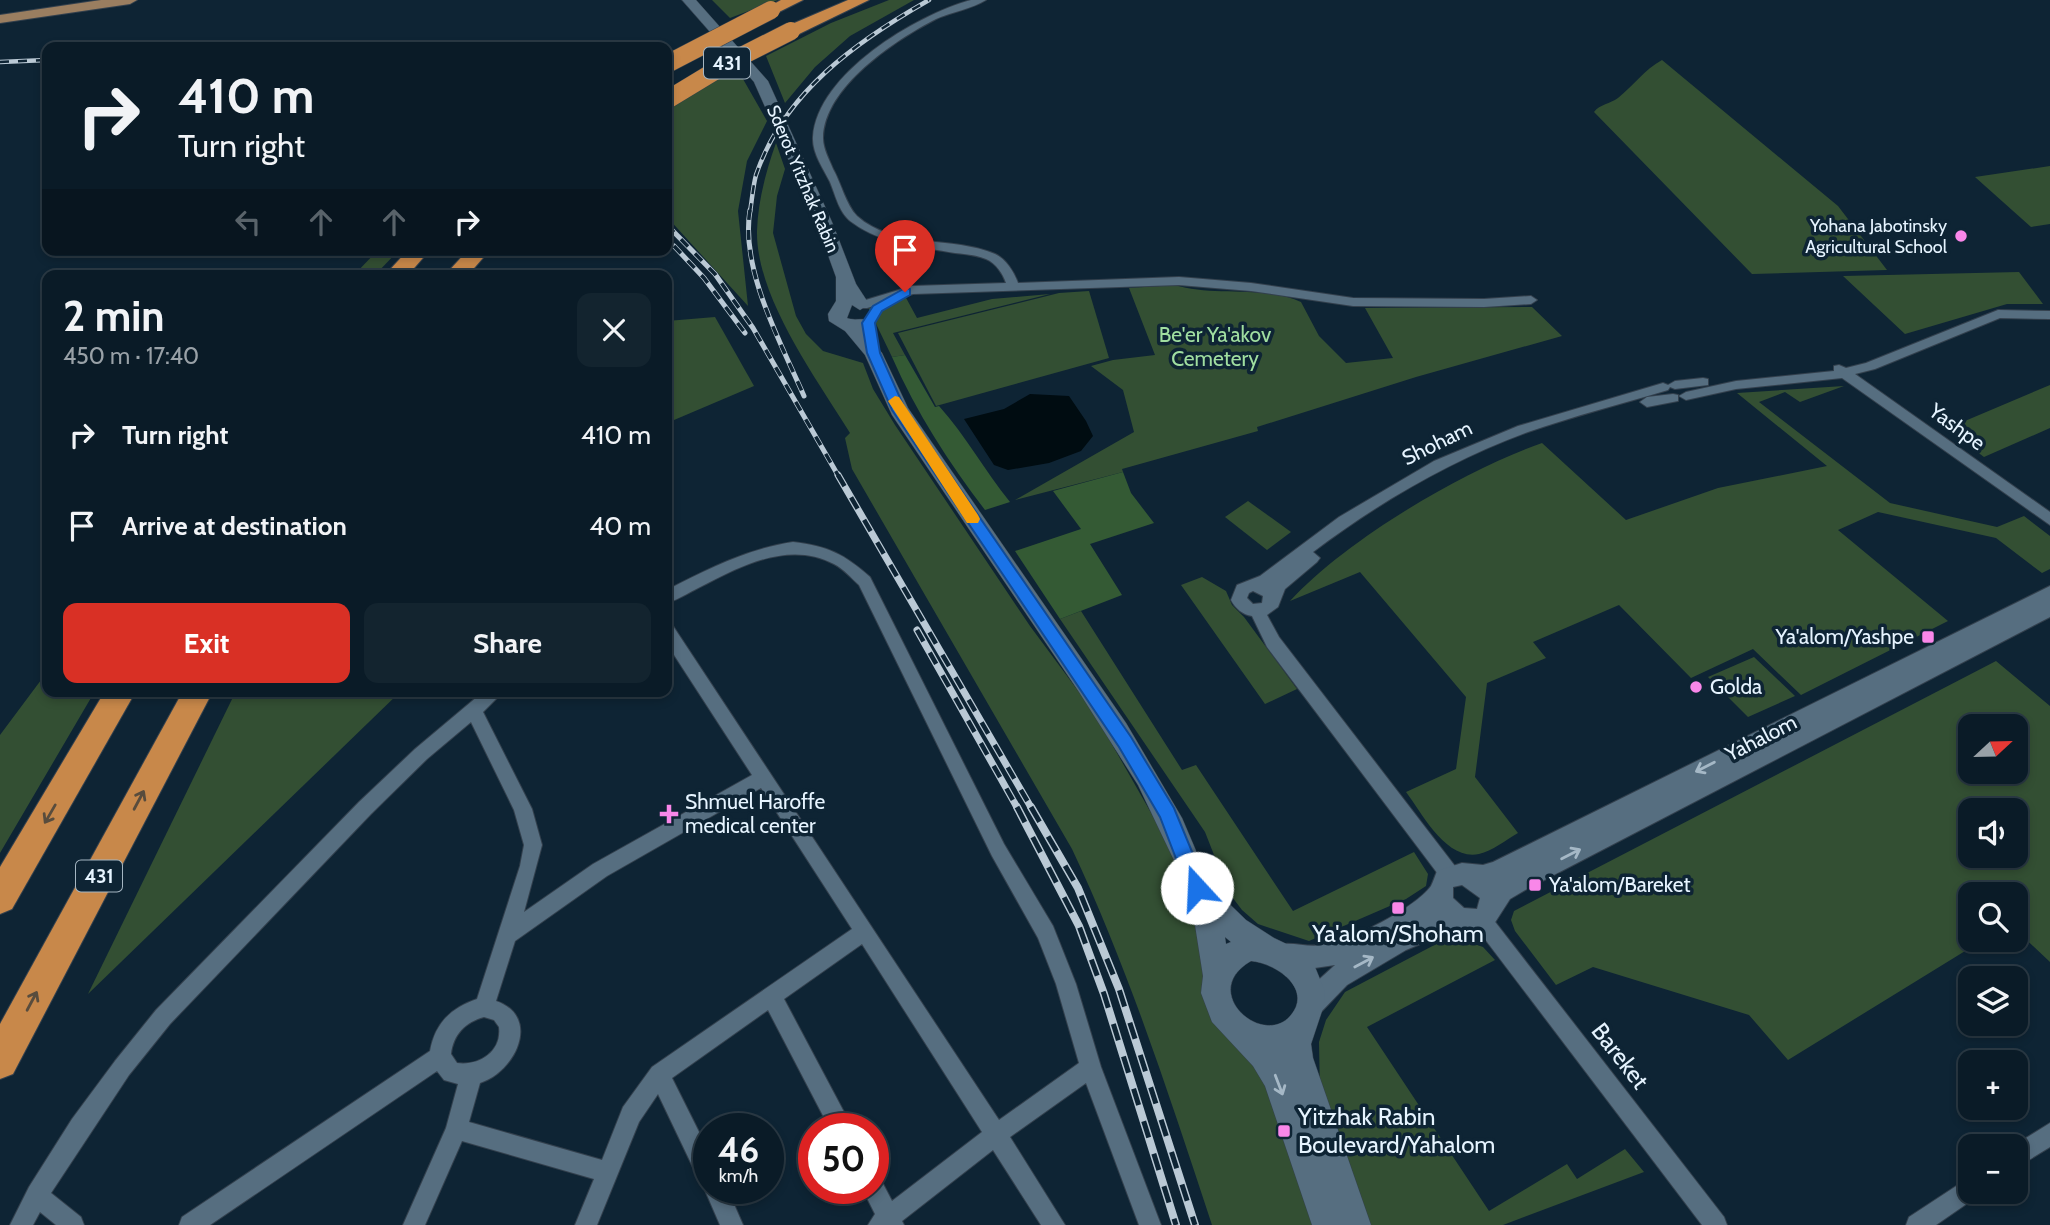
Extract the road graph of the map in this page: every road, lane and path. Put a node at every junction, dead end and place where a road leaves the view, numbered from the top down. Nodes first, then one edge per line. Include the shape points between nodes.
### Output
1 (97, 0) edge
2 (130, 0) edge
3 (689, 0) edge
4 (705, 0) edge
5 (795, 0) edge
6 (862, 0) edge
7 (981, 0) edge
8 (0, 17) edge
9 (672, 61) edge
10 (761, 81) junction
11 (672, 97) edge
12 (414, 256) edge
13 (474, 256) edge
14 (401, 270) edge
15 (461, 270) edge
16 (1013, 287) junction
17 (1531, 300) dead end
18 (860, 313) junction
19 (2050, 316) edge
20 (1841, 371) junction
21 (1674, 392) junction
22 (2050, 520) edge
23 (1253, 585) junction
24 (2050, 593) edge
25 (672, 595) edge
26 (1272, 597) junction
27 (2050, 608) edge
28 (1257, 611) junction
29 (672, 639) edge
30 (117, 697) edge
31 (195, 697) edge
32 (489, 697) edge
33 (473, 710) junction
34 (764, 777) junction
35 (1454, 882) junction
36 (1197, 888) junction
37 (0, 898) edge
38 (1478, 914) junction
39 (865, 931) junction
40 (507, 935) junction
41 (1274, 950) junction
42 (1217, 975) junction
43 (771, 996) junction
44 (484, 1007) junction
45 (1306, 1015) junction
46 (1239, 1031) junction
47 (440, 1057) junction
48 (0, 1061) edge
49 (1091, 1067) junction
50 (659, 1074) junction
51 (471, 1076) junction
52 (833, 1113) edge
53 (456, 1129) junction
54 (2050, 1134) edge
55 (995, 1135) junction
56 (693, 1143) edge
57 (2028, 1149) edge
58 (606, 1172) junction
59 (37, 1195) junction
60 (1958, 1196) edge
61 (722, 1204) edge
62 (880, 1204) edge
63 (887, 1222) edge
64 (21, 1225) edge
65 (73, 1225) edge
66 (190, 1225) edge
67 (414, 1225) edge
68 (586, 1225) edge
69 (732, 1225) edge
70 (1054, 1225) edge
71 (1150, 1225) edge
72 (1328, 1225) edge
73 (1355, 1225) edge
74 (1716, 1225) edge
75 (1917, 1225) edge

1 - 8 main road
2 - 8 main road
3 - 10 main road, Sderot Yitzhak Rabin
4 - 10 main road, Sderot Yitzhak Rabin via 754,56
5 - 9 highway, 431, bridge
6 - 11 highway, 431, bridge via 728,63
7 - 16 street via 935,14 875,54 833,97 818,136 822,156 853,219 891,236 992,257 1002,264
10 - 18 main road, Sderot Yitzhak Rabin via 824,222 844,277 845,294
12 - 14 highway
13 - 15 highway
16 - 17 street via 1179,281 1343,302
16 - 18 street via 912,290
18 - 36 main road via 899,410 1139,764 1167,814
19 - 20 street, Shoham via 1992,316 1862,368
20 - 21 street, Shoham
20 - 22 street, Yashpe
21 - 23 street, Shoham via 1523,429 1439,465 1344,521
21 - 26 street, Shoham via 1523,440 1454,469 1347,532 1304,564
23 - 26 street
23 - 28 street via 1242,589 1238,598
24 -> 35 street, Yahalom via 1498,871
25 - 49 street via 738,562 789,547 822,550 852,565 865,581 998,850 1046,933
26 - 28 street via 1269,607
38 -> 27 street, Yahalom via 1519,881
28 - 35 street via 1273,642
29 - 34 street
30 -> 37 highway
48 -> 31 highway, 431
32 - 33 street
33 - 40 street via 523,809 533,845
33 - 59 street via 365,808 163,1017 122,1068
34 - 39 street
34 - 40 street via 600,870
35 - 38 street via 1445,907
35 - 38 street via 1486,887
35 - 41 street, Yahalom via 1405,920 1337,954 1295,959
36 - 41 main road via 1236,929
36 - 42 main road
45 -> 38 street, Yahalom via 1337,978 1359,964 1434,926
38 - 74 street, Bareket
39 - 43 street
39 - 55 street
40 - 44 street
41 - 42 main road via 1249,947 1236,951
41 - 45 main road via 1304,975 1310,989
42 - 46 main road via 1220,1010
43 - 50 street
43 - 52 street
44 - 47 street via 451,1024
44 - 51 street via 503,1013 509,1022 509,1044 494,1065
45 - 46 main road via 1283,1039
45 - 73 main road via 1296,1044 1298,1058
46 -> 72 main road via 1264,1055 1278,1079
47 - 51 street via 451,1073
47 - 66 street
49 - 55 street
49 - 71 street
50 - 56 street
50 - 58 street via 631,1115
51 - 53 street
53 - 58 street
53 - 67 street
54 - 57 street
55 - 63 street
55 - 70 street
58 - 68 street
59 - 64 street
59 - 65 street
60 - 75 street
61 - 69 street
62 - 63 street

